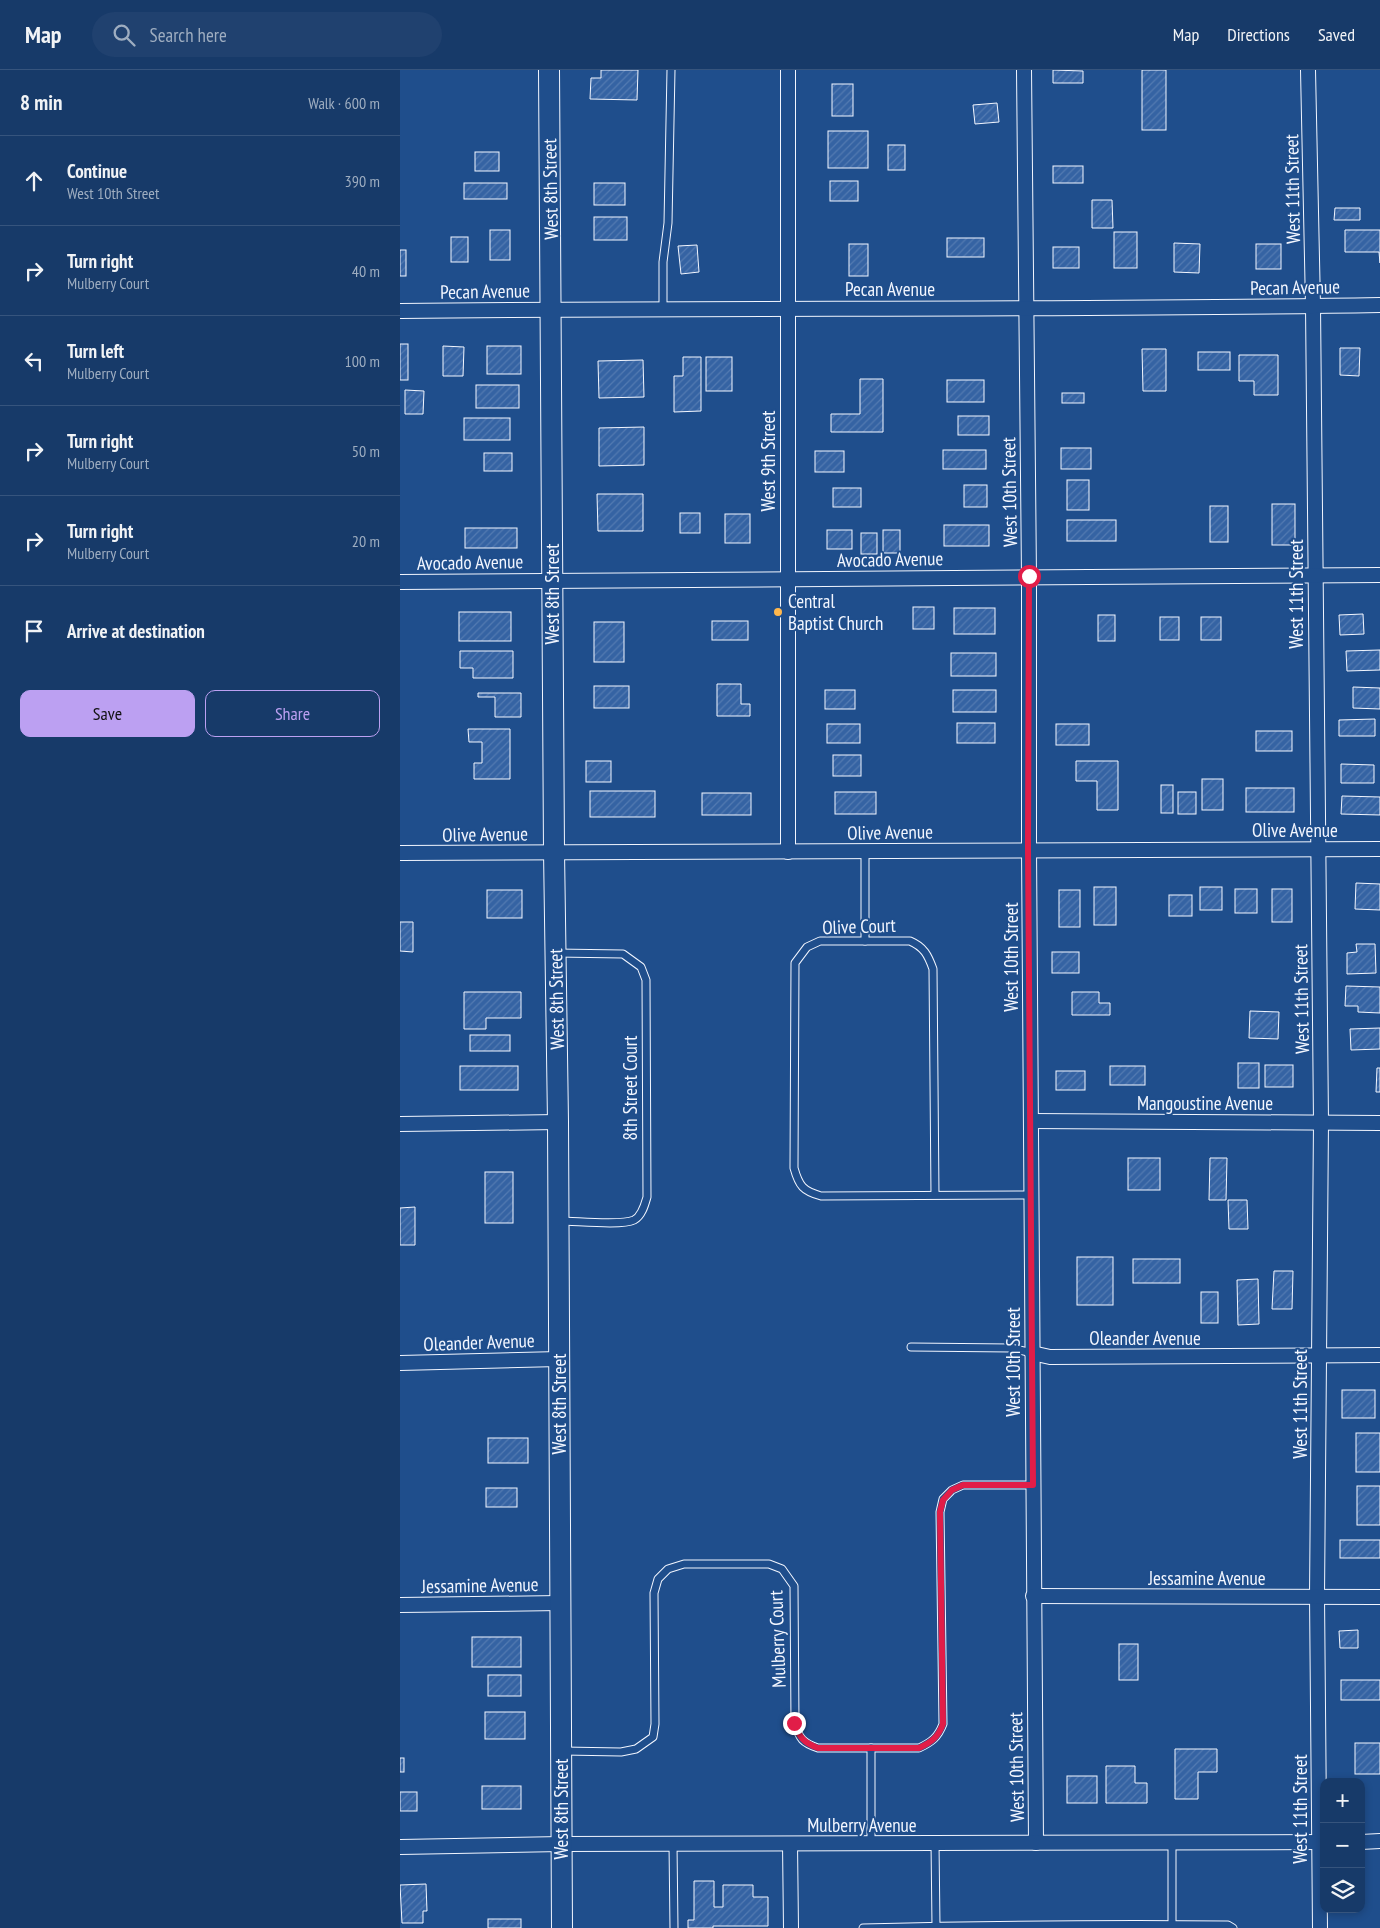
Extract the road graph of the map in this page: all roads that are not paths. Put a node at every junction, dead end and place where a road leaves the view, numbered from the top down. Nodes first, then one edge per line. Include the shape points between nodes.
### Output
1 (549, 70) edge
2 (671, 70) edge
3 (788, 70) edge
4 (1024, 70) edge
5 (1308, 70) edge
6 (1380, 305) edge
7 (1314, 306) junction
8 (663, 308) junction
9 (787, 308) junction
10 (551, 309) junction
11 (1025, 309) junction
12 (400, 311) edge
13 (1315, 575) junction
14 (1380, 575) edge
15 (1029, 576) junction
16 (787, 579) junction
17 (552, 580) junction
18 (400, 582) edge
19 (1028, 849) junction
20 (1318, 849) junction
21 (1380, 849) edge
22 (865, 851) junction
23 (554, 852) junction
24 (788, 852) junction
25 (400, 854) edge
26 (865, 941) junction
27 (556, 954) junction
28 (1031, 1121) junction
29 (558, 1122) junction
30 (1321, 1122) junction
31 (1380, 1122) edge
32 (400, 1124) edge
33 (935, 1195) junction
34 (1031, 1195) junction
35 (558, 1221) junction
36 (911, 1346) dead end
37 (1032, 1352) junction
38 (1319, 1355) junction
39 (1380, 1355) edge
40 (559, 1359) junction
41 (400, 1363) edge
42 (1033, 1485) junction
43 (1033, 1596) junction
44 (1317, 1596) junction
45 (1380, 1597) edge
46 (560, 1603) junction
47 (400, 1604) edge
48 (871, 1748) junction
49 (560, 1751) junction
50 (1321, 1823) edge
51 (1380, 1841) edge
52 (1172, 1842) junction
53 (1320, 1842) edge
54 (1365, 1842) edge
55 (936, 1843) junction
56 (1036, 1843) junction
57 (561, 1844) junction
58 (673, 1844) junction
59 (790, 1844) junction
60 (871, 1844) junction
61 (400, 1847) edge
62 (1321, 1868) edge
63 (1172, 1925) junction
64 (936, 1926) junction
65 (998, 1927) edge
66 (1127, 1927) edge
67 (562, 1928) edge
68 (674, 1928) edge
69 (791, 1928) edge
70 (863, 1928) edge
71 (883, 1928) edge
72 (1233, 1928) edge
73 (1320, 1928) edge

1 - 10 street, West 8th Street
2 - 8 lane
3 - 9 street, West 9th Street
4 - 11 street, West 10th Street
5 - 7 street, West 11th Street
6 - 7 street, Pecan Avenue
7 - 11 street, Pecan Avenue
7 - 13 street, West 11th Street
8 - 9 street, Pecan Avenue
8 - 10 street, Pecan Avenue
9 - 11 street, Pecan Avenue
9 - 16 street, West 9th Street
10 - 12 street, Pecan Avenue
10 - 17 street, West 8th Street
11 - 15 street, West 10th Street
13 - 14 street, Avocado Avenue
13 - 15 street, Avocado Avenue
13 - 20 street, West 11th Street
15 - 16 street, Avocado Avenue
15 - 19 street, West 10th Street
16 - 17 street, Avocado Avenue
16 - 24 street, West 9th Street
17 - 18 street, Avocado Avenue
17 - 23 street, West 8th Street
19 - 20 street, Olive Avenue
19 - 22 street, Olive Avenue
19 - 28 street, West 10th Street
20 - 21 street, Olive Avenue
20 - 30 street, West 11th Street
22 - 24 street, Olive Avenue
22 - 26 lane
23 - 24 street, Olive Avenue
23 - 25 street, Olive Avenue
23 - 27 street, West 8th Street
26 - 33 lane, Olive Court via 910,941 920,945 933,969
26 - 33 lane, Olive Court via 820,941 807,947 795,963 794,1168 798,1182 808,1192 822,1196
27 - 29 street, West 8th Street
27 - 35 lane, 8th Street Court via 623,954 641,967 646,980 647,1197 644,1208 636,1219 624,1222
28 - 30 street, Mangoustine Avenue
28 - 34 street, West 10th Street
29 - 32 street
29 - 35 street, West 8th Street
30 - 31 street, Mangoustine Avenue
30 - 38 street, West 11th Street
33 - 34 lane, Olive Court
34 - 37 street, West 10th Street
35 - 40 street, West 8th Street
36 - 37 lane, Oleander Avenue via 1011,1348
37 - 38 street, Oleander Avenue via 1050,1357
37 - 42 street, West 10th Street
38 - 39 street, Oleander Avenue
38 - 44 street, West 11th Street
40 - 41 street, Oleander Avenue
40 - 46 street, West 8th Street
42 - 43 street, West 10th Street
42 - 48 lane, Mulberry Court via 963,1485 952,1490 943,1500 940,1512 943,1724 931,1743 919,1748
43 - 44 street, Jessamine Avenue
43 - 56 street, West 10th Street
44 - 45 street, Jessamine Avenue
44 - 50 street, West 11th Street
46 - 47 street, Jessamine Avenue
46 - 49 street, West 8th Street
48 - 49 lane, Mulberry Court via 818,1748 806,1744 798,1734 794,1723 794,1586 782,1569 769,1564 684,1564 668,1569 658,1579 654,1593 656,1724 653,1737 636,1749 621,1752
48 - 60 lane
49 - 57 street, West 8th Street
51 - 54 street
52 - 53 street, Mulberry Avenue
52 - 56 street, Mulberry Avenue
52 - 63 lane
55 - 56 street, Mulberry Avenue
55 - 60 street, Mulberry Avenue
55 - 64 lane
57 - 58 street, Mulberry Avenue
57 - 61 street, Mulberry Avenue
57 - 67 street, West 8th Street
58 - 59 street, Mulberry Avenue
58 - 68 lane
59 - 60 street, Mulberry Avenue
59 - 69 street
62 - 73 street, West 11th Street
63 - 66 lane
63 - 72 lane via 1228,1925
64 - 65 lane
64 - 71 lane
65 - 66 lane
70 - 71 lane

